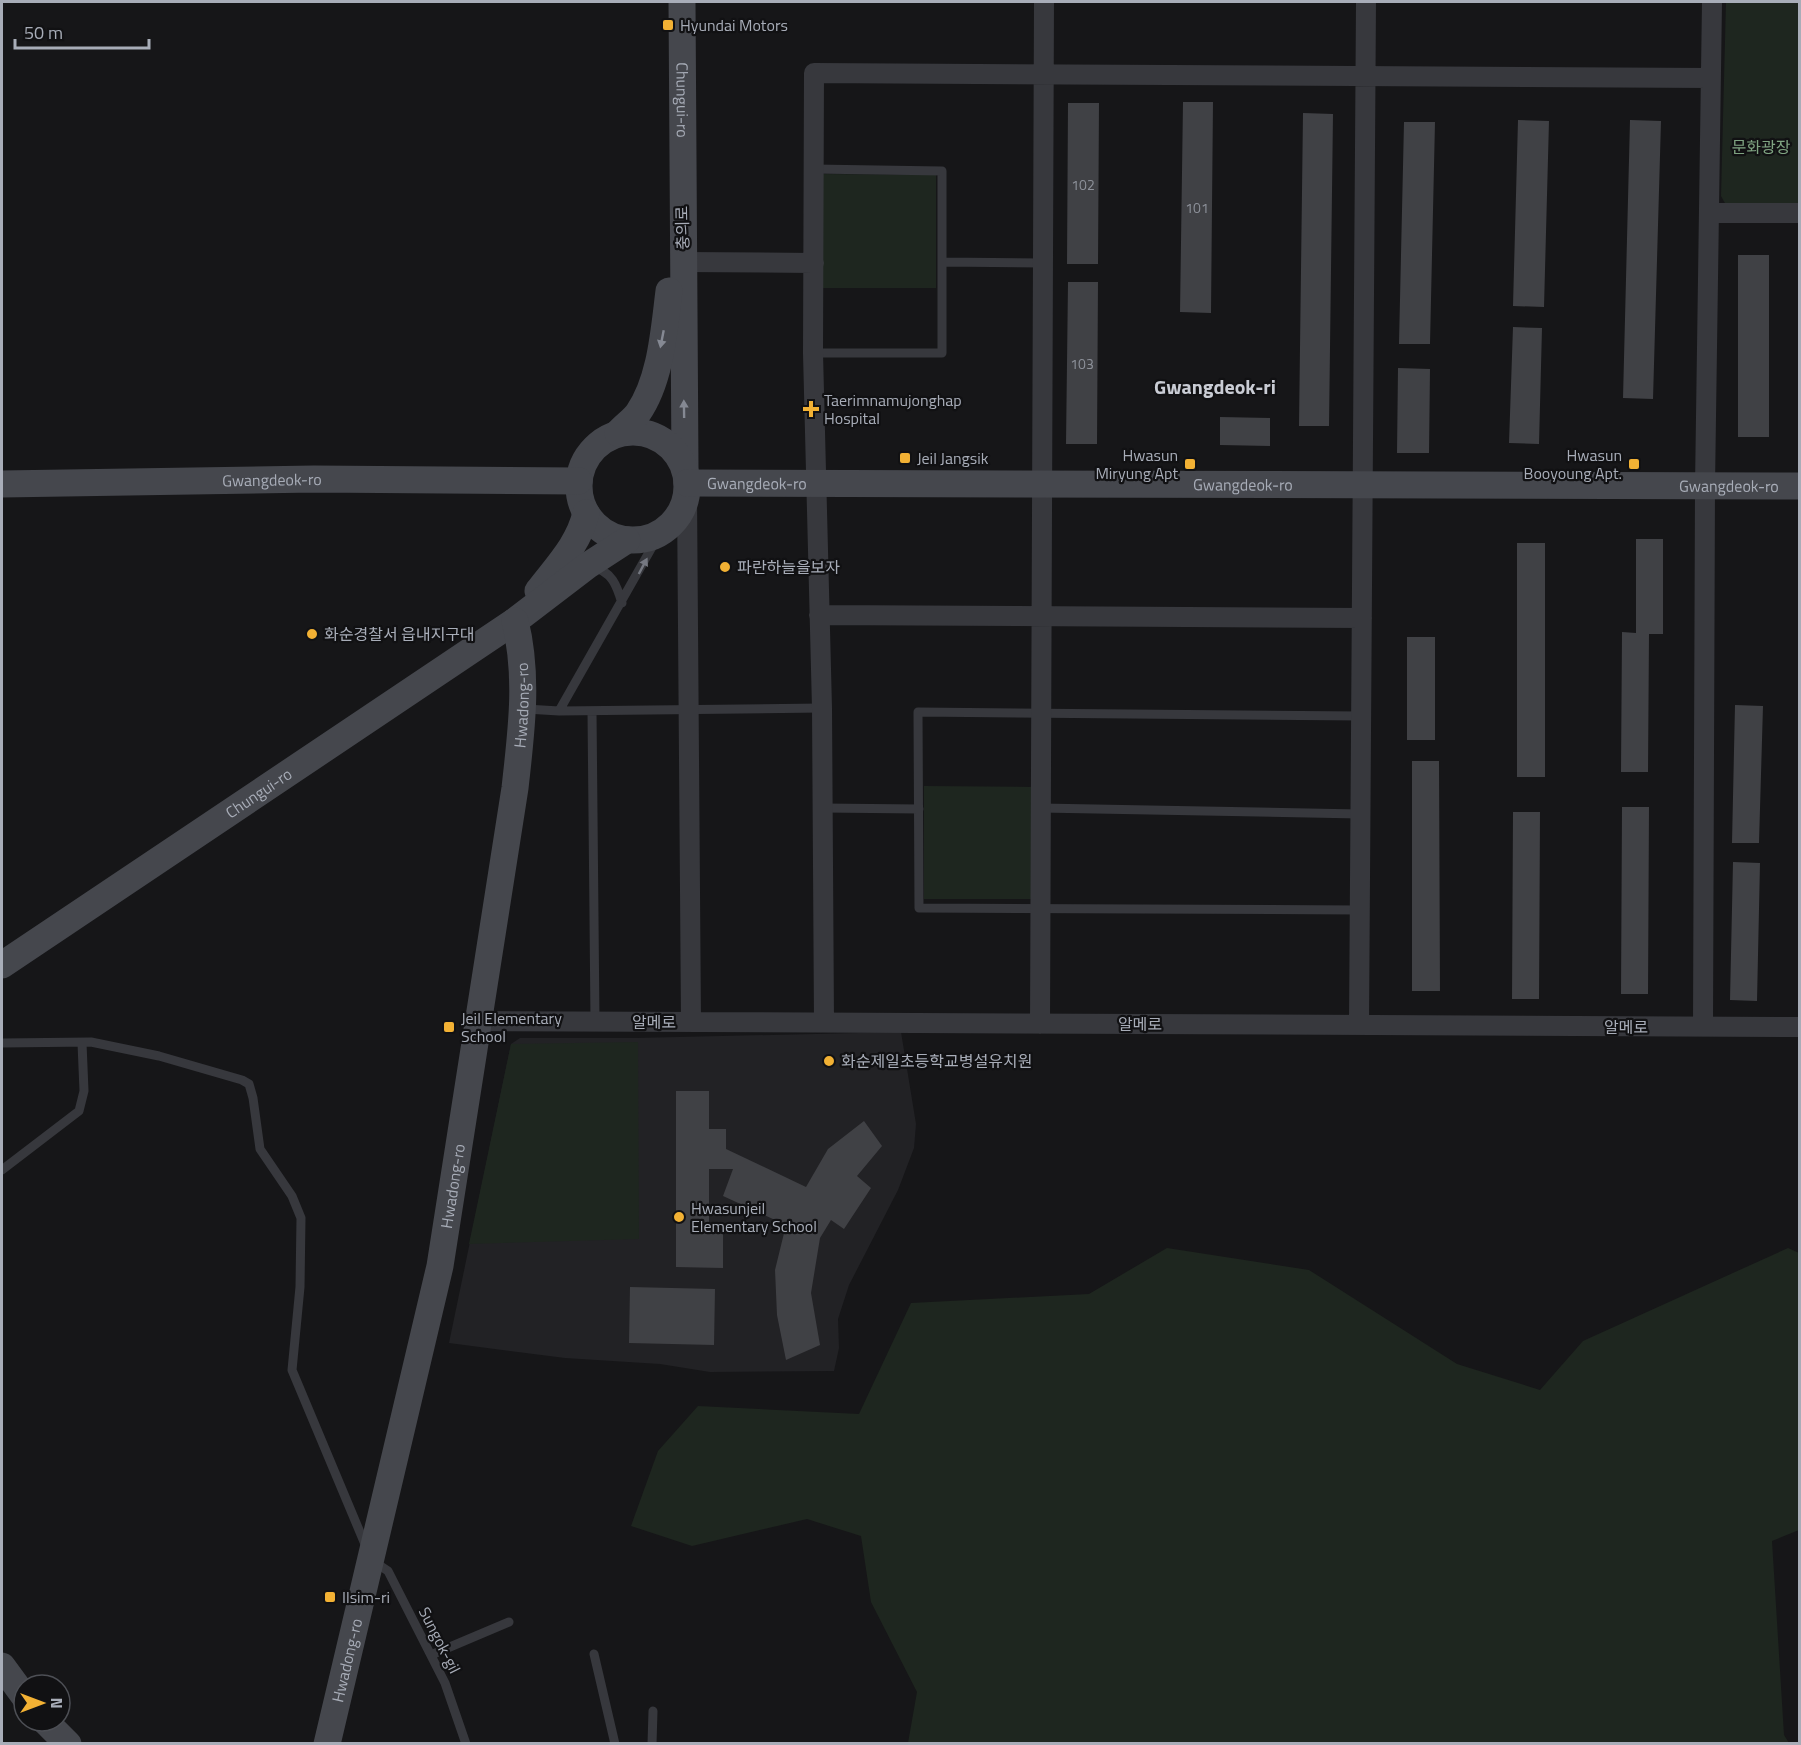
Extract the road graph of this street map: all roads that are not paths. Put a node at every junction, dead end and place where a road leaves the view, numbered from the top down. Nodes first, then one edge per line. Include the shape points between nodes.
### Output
1 (681, 2) edge
2 (1044, 2) edge
3 (1366, 2) edge
4 (1712, 2) edge
5 (1044, 75) junction
6 (1365, 76) junction
7 (1710, 78) junction
8 (813, 169) junction
9 (682, 198) junction
10 (1709, 213) junction
11 (1800, 213) edge
12 (682, 262) junction
13 (942, 262) junction
14 (813, 263) junction
15 (1043, 263) junction
16 (813, 353) junction
17 (618, 433) junction
18 (579, 481) junction
19 (686, 482) junction
20 (815, 483) junction
21 (2, 484) edge
22 (1042, 484) junction
23 (1362, 486) junction
24 (1705, 486) junction
25 (1800, 486) edge
26 (586, 513) junction
27 (660, 533) junction
28 (627, 540) junction
29 (587, 566) junction
30 (624, 601) junction
31 (819, 615) junction
32 (1041, 616) junction
33 (1362, 618) junction
34 (514, 621) junction
35 (822, 708) junction
36 (523, 709) junction
37 (688, 710) junction
38 (558, 711) junction
39 (592, 711) junction
40 (1041, 713) junction
41 (1361, 717) junction
42 (823, 808) junction
43 (1041, 808) junction
44 (919, 809) junction
45 (1360, 814) junction
46 (1040, 908) junction
47 (1360, 910) junction
48 (2, 965) edge
49 (480, 1021) junction
50 (595, 1022) junction
51 (692, 1022) junction
52 (824, 1022) junction
53 (1040, 1024) junction
54 (1359, 1025) junction
55 (1703, 1027) junction
56 (1800, 1027) edge
57 (82, 1042) junction
58 (2, 1043) edge
59 (2, 1170) edge
60 (371, 1559) junction
61 (509, 1622) dead end
62 (594, 1654) dead end
63 (431, 1655) junction
64 (2, 1666) edge
65 (12, 1680) edge
66 (653, 1711) dead end
67 (327, 1743) edge
68 (466, 1743) edge
69 (615, 1743) edge
70 (652, 1743) edge

1 - 9 street, Chungui-ro
2 - 5 street
3 - 6 street
4 - 7 street
5 - 6 street
5 - 8 street via 814,73
5 - 15 street
6 - 7 street
6 - 23 street
7 - 10 street
8 - 13 lane via 942,171
8 - 14 street
9 - 12 street, 충의로
9 -> 17 street, 충의로 via 650,387 638,412
10 - 11 street
10 - 24 street
12 - 14 street
19 -> 12 street, 충의로
13 - 15 lane
13 - 16 lane via 942,353
14 - 16 street
15 - 22 street
16 - 20 street
17 - 18 street via 591,451 582,465
17 - 19 street via 634,431 666,441 677,453
18 - 21 street, Gwangdeok-ro via 314,479
18 - 26 street
19 - 20 street, Gwangdeok-ro
19 - 27 street via 682,510
19 - 37 street
20 - 22 street, Gwangdeok-ro
20 - 31 street
22 - 23 street, Gwangdeok-ro
22 - 32 street
23 - 24 street, Gwangdeok-ro
23 - 33 street
24 - 25 street, Gwangdeok-ro
24 - 55 street
26 - 28 street via 597,527
26 - 34 street via 582,530 569,551
27 - 28 street
30 -> 27 lane
28 - 29 street
29 - 30 lane via 609,575
29 - 34 street
30 - 38 lane
31 - 32 street
31 - 35 street
32 - 33 street
32 - 40 street
33 - 41 street
34 - 36 street, Hwadong-ro via 520,642
34 - 48 street, Chungui-ro
35 - 37 lane
35 - 42 street
36 - 38 lane
36 - 49 street, Hwadong-ro
37 - 39 lane
37 - 51 street
38 - 39 lane
39 - 50 lane
40 - 41 lane
40 - 43 street
40 - 44 lane via 918,712
41 - 45 street
42 - 44 lane
42 - 52 street
43 - 45 lane
43 - 46 street
44 - 46 lane via 919,908
45 - 47 street
46 - 47 lane
46 - 53 street
47 - 54 street
49 - 50 street, 알메로
49 - 60 street, Hwadong-ro via 440,1266
50 - 51 street, 알메로
51 - 52 street, 알메로
52 - 53 street, 알메로
53 - 54 street, 알메로
54 - 55 street, 알메로
55 - 56 street, 알메로
57 - 58 lane
57 - 59 lane via 84,1091 79,1111
57 - 60 lane via 159,1056 249,1084 260,1149 292,1196 301,1218 300,1287 292,1370
60 - 63 lane, Sungok-gil via 388,1571
60 - 67 street, Hwadong-ro
61 - 63 lane
62 - 69 lane
63 - 68 lane, Sungok-gil
64 - 65 street
66 - 70 lane

